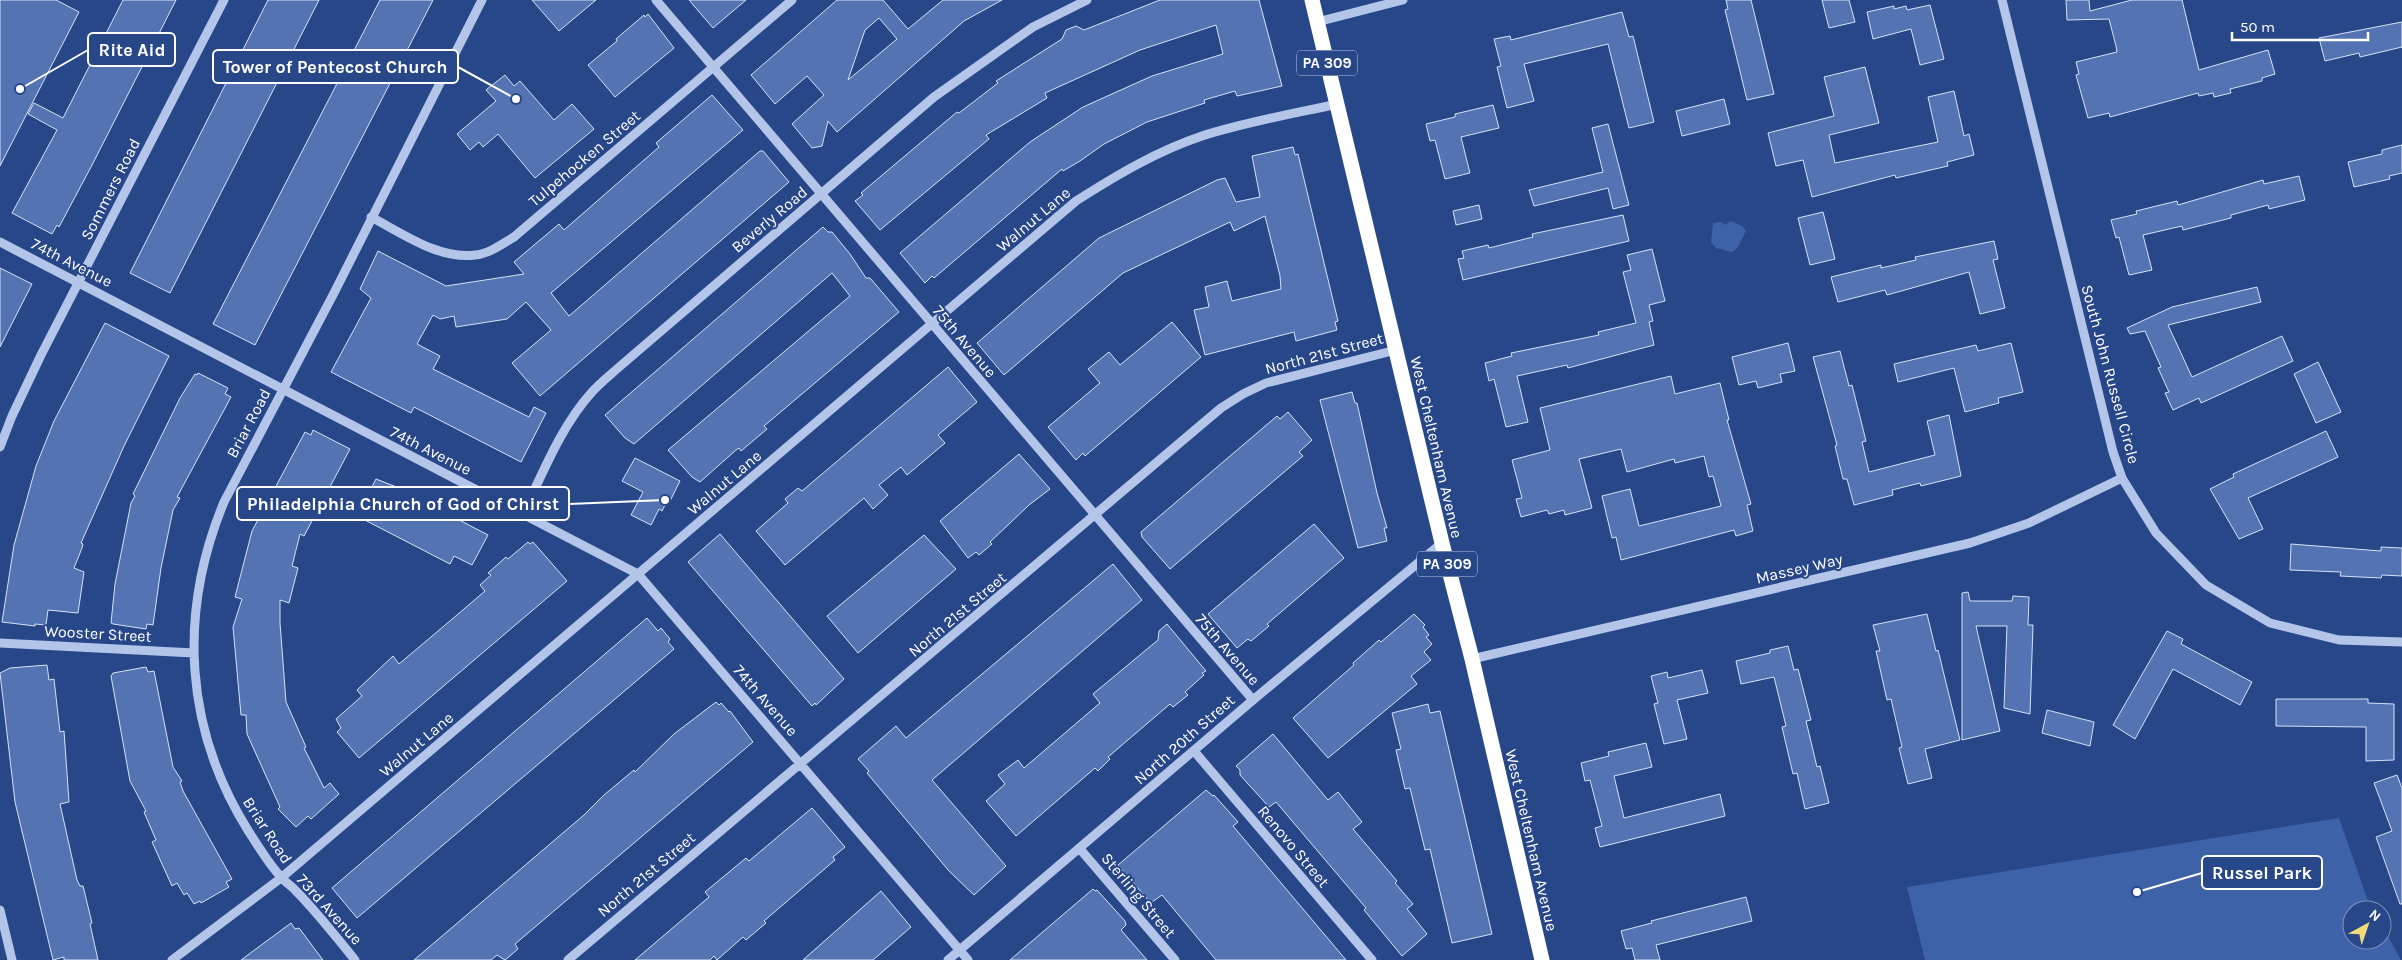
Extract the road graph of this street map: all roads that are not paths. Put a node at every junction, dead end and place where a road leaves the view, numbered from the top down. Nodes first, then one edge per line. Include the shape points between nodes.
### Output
1 (224, 0) edge
2 (482, 0) edge
3 (656, 0) edge
4 (792, 0) edge
5 (1087, 0) edge
6 (1312, 0) edge
7 (1403, 0) edge
8 (2002, 0) edge
9 (1317, 22) junction
10 (714, 68) junction
11 (1337, 104) junction
12 (821, 194) junction
13 (372, 217) junction
14 (0, 242) edge
15 (78, 283) junction
16 (932, 326) junction
17 (1396, 350) junction
18 (282, 390) junction
19 (0, 447) edge
20 (2122, 478) junction
21 (523, 514) junction
22 (1095, 516) junction
23 (1442, 543) junction
24 (638, 574) junction
25 (2402, 642) edge
26 (0, 643) edge
27 (194, 653) junction
28 (1472, 660) junction
29 (1253, 700) junction
30 (1194, 752) junction
31 (800, 763) junction
32 (1080, 849) junction
33 (281, 878) junction
34 (0, 910) edge
35 (959, 950) junction
36 (12, 960) edge
37 (172, 960) edge
38 (355, 960) edge
39 (568, 960) edge
40 (948, 960) edge
41 (968, 960) edge
42 (1175, 960) edge
43 (1372, 960) edge
44 (1542, 960) edge

1 - 15 street, Sommers Road
2 - 13 street, Briar Road
3 - 10 street, 75th Avenue
4 - 10 street, Tulpehocken Street
5 - 12 street, Beverly Road via 1033,27 968,71
6 - 9 highway, West Cheltenham Avenue / PA 309
7 - 9 street
8 - 20 street, South John Russell Circle
9 - 11 highway, West Cheltenham Avenue / PA 309
10 - 12 street, 75th Avenue
10 - 13 street, Tulpehocken Street via 514,237 495,248 476,255 435,250
11 - 16 street, Walnut Lane via 1204,136 1143,161 1076,201
11 - 17 highway, West Cheltenham Avenue / PA 309
12 - 16 street, 75th Avenue
12 - 21 street, Beverly Road via 592,392 564,431
13 - 18 street, Briar Road
14 - 15 street, 74th Avenue
15 - 18 street, 74th Avenue
15 - 19 street, Sommers Road
16 - 22 street, 75th Avenue
16 - 24 street, Walnut Lane
17 - 22 street, North 21st Street via 1266,383 1242,394 1221,408
17 - 23 highway, West Cheltenham Avenue / PA 309
18 - 21 street, 74th Avenue
18 - 27 street, Briar Road via 224,502 212,532 198,588
20 - 25 street, South John Russell Circle via 2156,533 2206,585 2270,623 2339,640
20 - 28 street, Massey Way via 2029,523 1970,543
21 - 24 street, 74th Avenue
22 - 29 street, 75th Avenue
22 - 31 street, North 21st Street
23 - 28 highway, West Cheltenham Avenue / PA 309
23 - 29 street, North 20th Street
24 - 31 street, 74th Avenue
24 - 33 street, Walnut Lane
26 - 27 street, Wooster Street
27 - 33 street, Briar Road via 201,718 219,775 234,807
28 - 44 highway, West Cheltenham Avenue / PA 309
29 - 30 street, North 20th Street
30 - 32 street, North 20th Street
30 - 43 street, Renovo Street
31 - 35 street, 74th Avenue
31 - 39 street, North 21st Street
32 - 35 street, North 20th Street
32 - 42 street, Sterling Street
33 - 37 street, Walnut Lane
33 - 38 street, 73rd Avenue
34 - 36 street
35 - 40 street, North 20th Street
35 - 41 street, 74th Avenue

